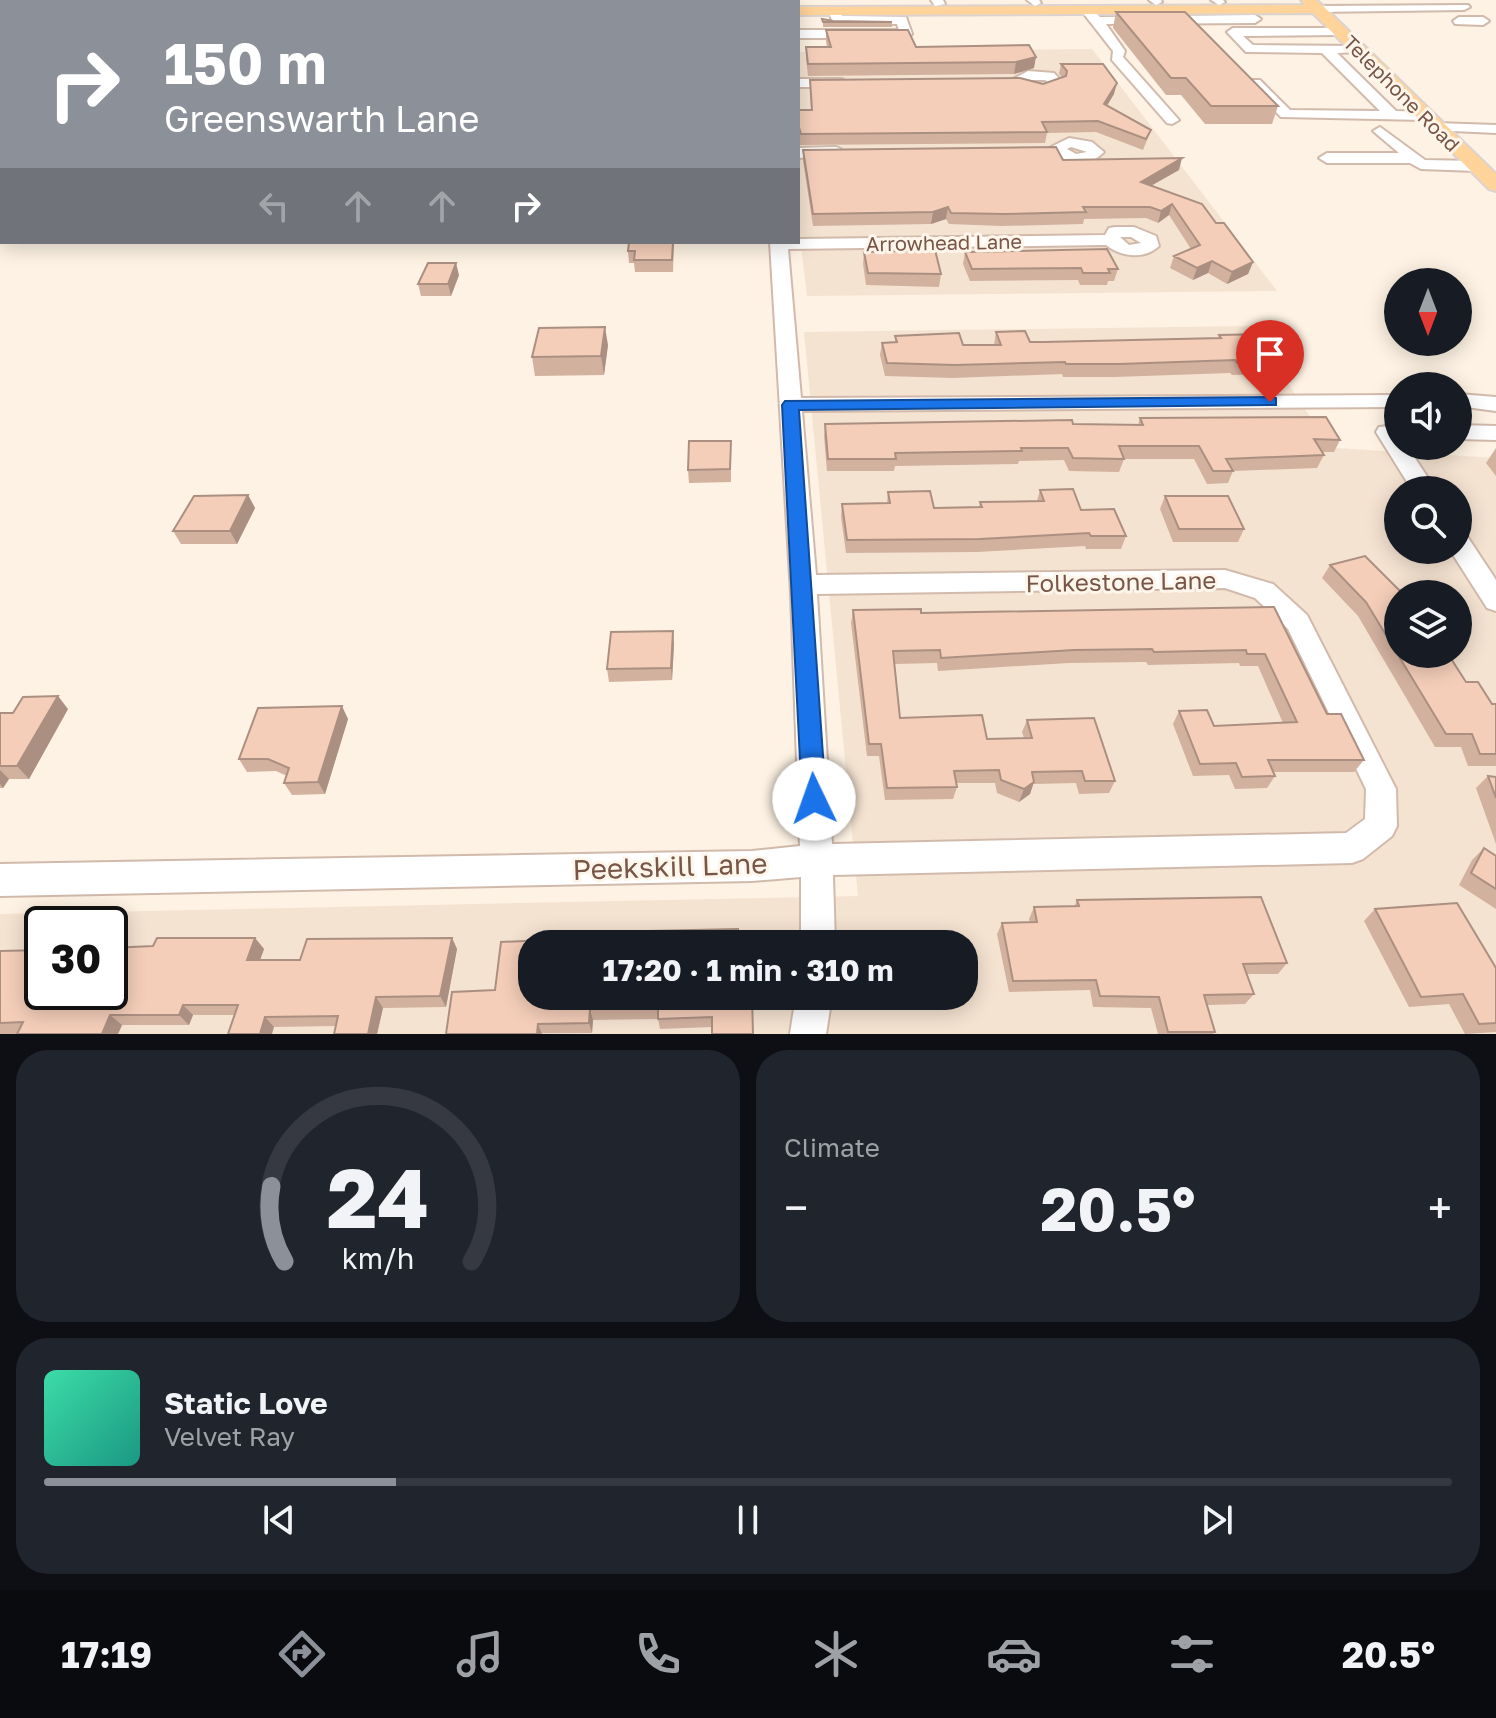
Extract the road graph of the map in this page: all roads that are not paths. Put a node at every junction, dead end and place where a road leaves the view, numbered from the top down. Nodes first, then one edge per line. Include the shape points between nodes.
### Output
1 (1034, 1) edge
2 (1156, 1) edge
3 (800, 2) edge
4 (892, 2) edge
5 (1312, 3) edge
6 (940, 6) edge
7 (1122, 7) junction
8 (1438, 7) junction
9 (1464, 7) dead end
10 (1378, 8) junction
11 (1226, 10) edge
12 (800, 12) edge
13 (1092, 16) junction
14 (1195, 17) junction
15 (1444, 21) dead end
16 (1459, 21) junction
17 (1483, 21) dead end
18 (1399, 22) dead end
19 (839, 24) junction
20 (877, 26) edge
21 (1314, 31) junction
22 (1339, 31) junction
23 (1233, 32) junction
24 (801, 34) edge
25 (1210, 39) edge
26 (1235, 49) dead end
27 (1250, 49) junction
28 (1325, 49) junction
29 (1357, 49) junction
30 (1244, 72) edge
31 (1352, 72) junction
32 (1386, 78) junction
33 (1005, 81) edge
34 (1021, 81) edge
35 (862, 82) edge
36 (800, 83) edge
37 (1392, 115) junction
38 (1484, 117) dead end
39 (1172, 120) dead end
40 (1430, 122) junction
41 (1496, 128) edge
42 (1380, 131) dead end
43 (1453, 144) junction
44 (1496, 145) edge
45 (859, 152) edge
46 (800, 153) edge
47 (1327, 158) dead end
48 (1411, 158) junction
49 (1476, 166) junction
50 (1496, 185) edge
51 (1110, 240) dead end
52 (800, 243) edge
53 (779, 244) edge
54 (1384, 401) edge
55 (1472, 401) edge
56 (1496, 404) edge
57 (790, 405) junction
58 (1472, 432) edge
59 (1496, 433) edge
60 (1472, 564) edge
61 (802, 585) junction
62 (1496, 601) edge
63 (1381, 826) joint
64 (818, 860) junction
65 (0, 880) edge
66 (818, 930) edge
67 (812, 1010) edge
68 (808, 1034) edge

1 - 6 main road
1 - 7 main road
2 - 7 main road
2 - 11 main road
3 - 4 main road
4 - 6 main road
5 - 10 street
5 - 11 main road
5 - 22 main road, Telephone Road
6 - 13 main road
6 - 19 main road
7 - 13 main road
7 - 14 main road
8 - 9 street
8 - 10 street
8 - 16 street
10 - 18 street
11 - 14 main road
11 - 21 street via 1295,20
11 - 23 street
12 - 19 main road
13 - 14 street
13 - 39 street via 1119,51 1116,57
14 - 25 street
15 - 16 street
16 - 17 street
19 - 20 street
19 - 24 street
21 - 22 street
21 - 23 street
22 - 29 main road, Telephone Road
23 - 27 street
26 - 27 street
27 - 28 street
28 - 29 street
28 - 31 street
29 - 32 main road, Telephone Road
30 - 37 street via 1286,114
31 - 32 street
31 - 37 street
32 - 40 main road, Telephone Road
33 - 34 street
35 - 36 street
37 - 40 street
38 - 41 street
40 - 41 street
40 - 43 main road, Telephone Road
42 - 48 street
43 - 44 street
43 - 49 main road, Telephone Road
45 - 46 street
47 - 48 street
48 - 49 street via 1429,165
49 - 50 main road, Telephone Road
51 - 52 street, Arrowhead Lane
53 - 57 street
54 - 57 street
55 - 56 street
57 - 61 street
58 - 59 street
60 - 62 street
61 - 63 street, Folkestone Lane via 1225,579 1264,591 1298,622 1350,725 1381,789
61 - 64 street
63 - 64 street, Peekskill Lane via 1352,848
64 - 65 street, Peekskill Lane via 752,866
64 - 66 street
67 - 68 street

